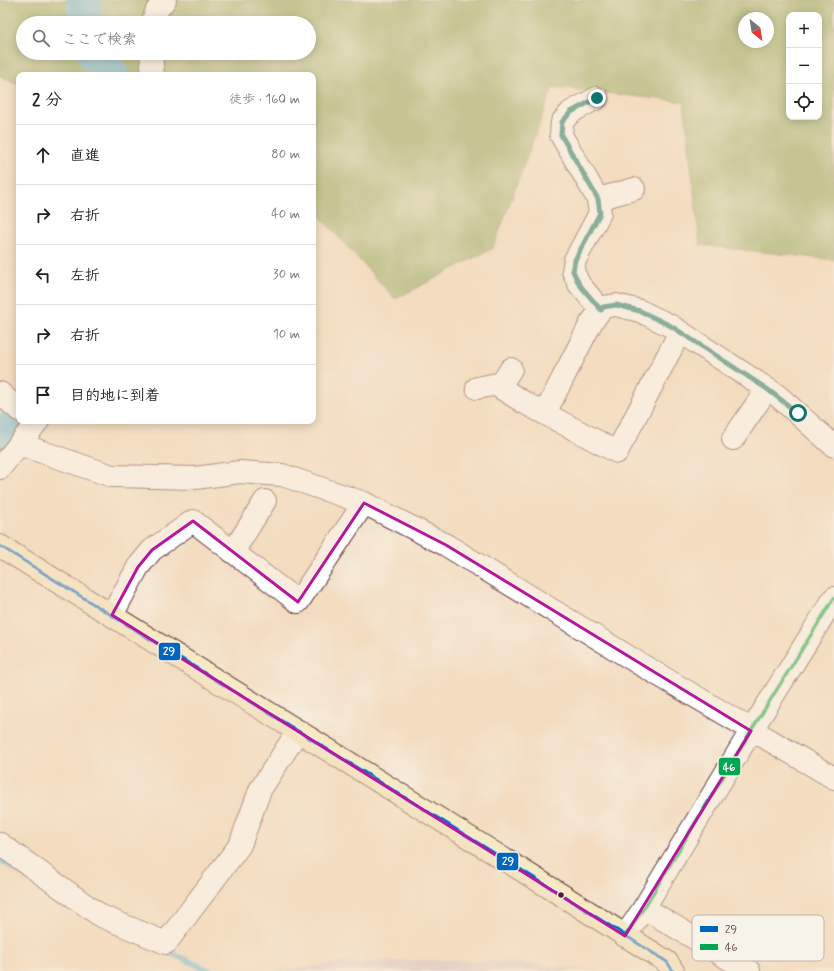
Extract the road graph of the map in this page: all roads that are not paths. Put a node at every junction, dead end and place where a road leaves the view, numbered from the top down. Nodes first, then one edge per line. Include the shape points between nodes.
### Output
1 (165, 0) edge
2 (155, 16) edge
3 (152, 60) edge
4 (153, 72) edge
5 (597, 98) dead end
6 (634, 189) dead end
7 (598, 199) junction
8 (601, 310) junction
9 (680, 332) junction
10 (511, 369) dead end
11 (767, 389) junction
12 (0, 393) edge
13 (16, 406) edge
14 (545, 413) junction
15 (29, 424) edge
16 (733, 439) dead end
17 (19, 444) junction
18 (834, 446) edge
19 (0, 468) edge
20 (265, 501) dead end
21 (364, 503) junction
22 (0, 546) edge
23 (234, 552) junction
24 (834, 598) edge
25 (112, 615) junction
26 (751, 731) junction
27 (298, 732) junction
28 (834, 778) edge
29 (0, 844) edge
30 (644, 908) junction
31 (625, 936) junction
32 (692, 937) edge
33 (732, 961) edge
34 (673, 971) edge
35 (749, 971) edge

1 - 2 street
3 - 4 street
5 - 7 street via 571,112 562,122 561,135
6 - 7 street
7 - 8 street via 600,213 575,260 573,271 579,284
8 - 9 street via 603,307 616,305 640,311
8 - 14 street via 591,323
9 - 11 street
9 - 14 street via 617,452
10 - 14 street via 502,383 487,386
11 - 16 street
11 - 18 street
12 - 13 street
15 - 17 street
17 - 19 street
17 - 21 street via 112,476 195,478 240,472 282,474
20 - 23 street
21 - 23 street via 298,602
21 - 26 street via 446,545
22 - 25 main road
23 - 25 street via 193,520 152,550 138,567
24 - 26 street
25 - 27 main road
26 - 28 street
26 - 30 street
27 - 29 street via 260,790 240,845 166,943 101,916
27 - 31 main road
30 - 31 street
30 - 32 street
31 - 34 main road via 667,962
33 - 35 street

